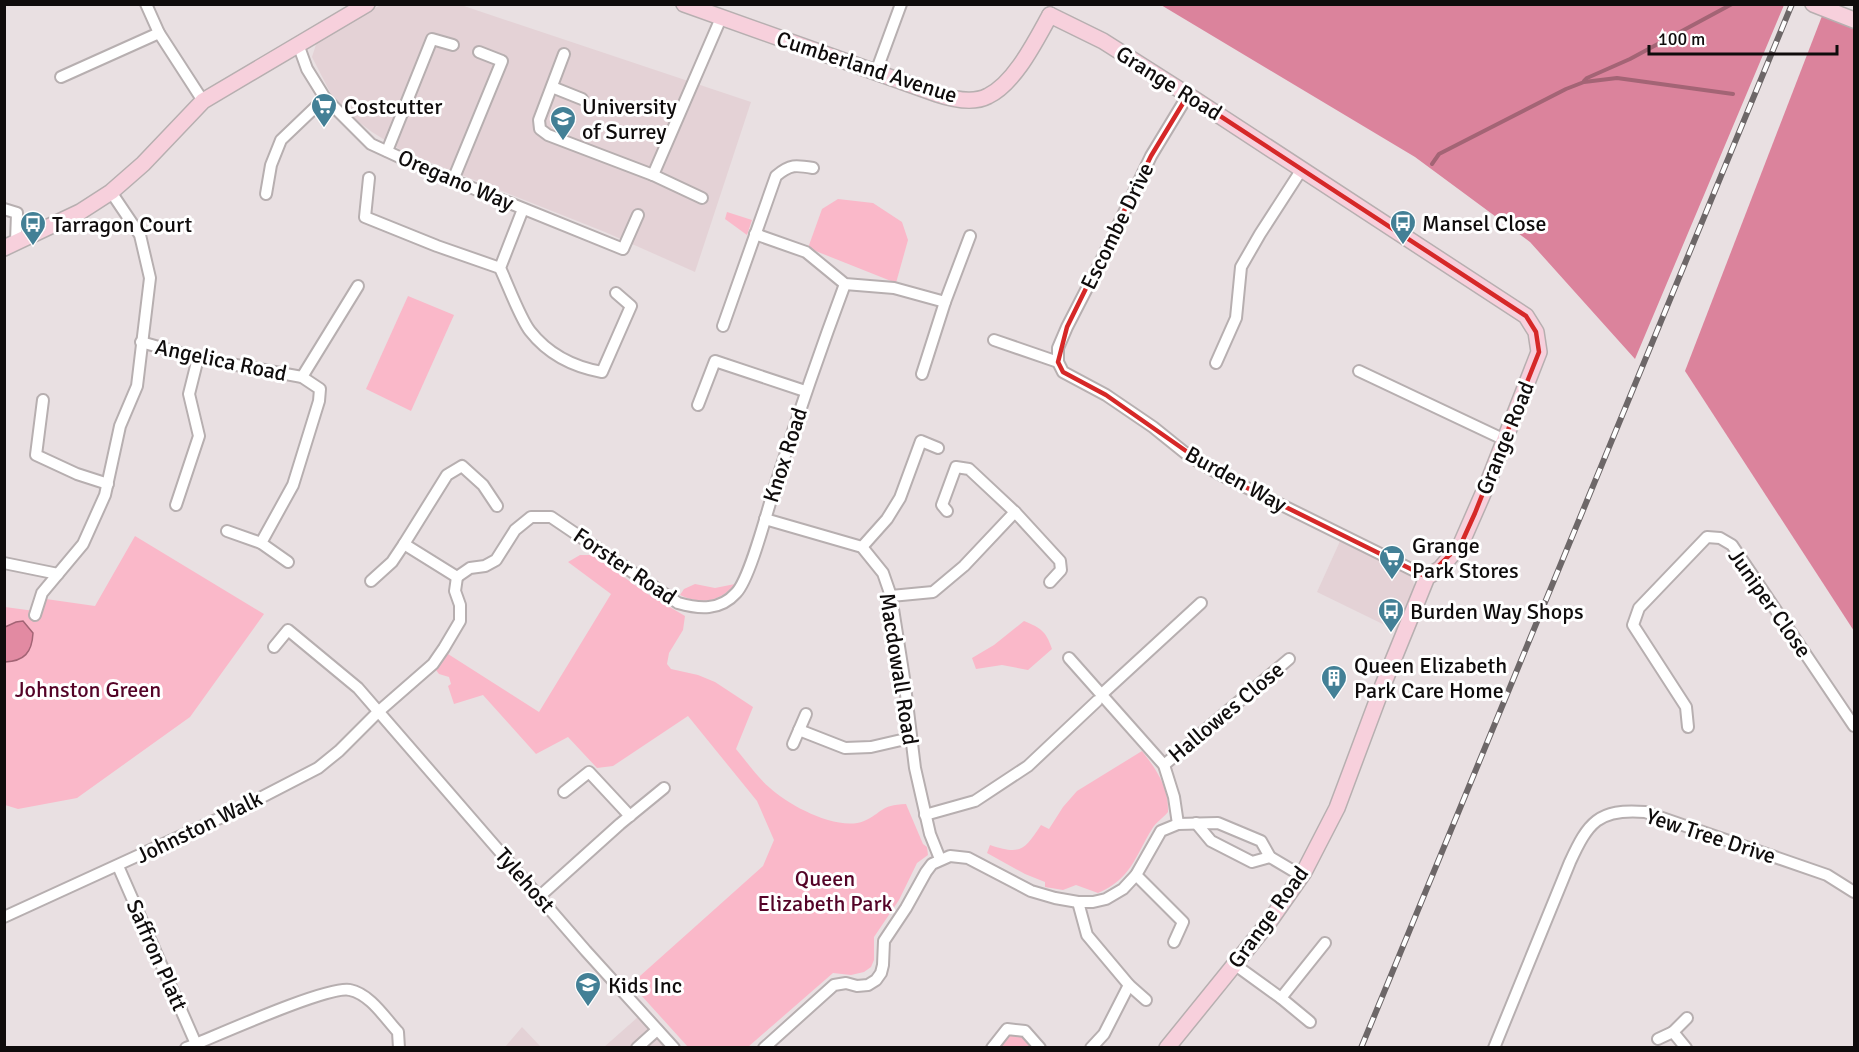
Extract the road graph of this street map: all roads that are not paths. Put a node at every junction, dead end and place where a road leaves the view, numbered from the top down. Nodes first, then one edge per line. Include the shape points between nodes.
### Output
1 (146, 4) edge
2 (367, 4) edge
3 (684, 4) edge
4 (901, 4) edge
5 (1813, 4) edge
6 (1049, 10) edge
7 (720, 18) junction
8 (1854, 20) edge
9 (159, 33) junction
10 (298, 45) junction
11 (453, 45) dead end
12 (480, 52) dead end
13 (564, 54) dead end
14 (876, 72) junction
15 (61, 77) dead end
16 (552, 87) junction
17 (1188, 95) junction
18 (325, 98) junction
19 (582, 99) dead end
20 (202, 101) junction
21 (387, 151) junction
22 (813, 168) dead end
23 (1302, 169) junction
24 (653, 175) junction
25 (369, 178) dead end
26 (453, 180) junction
27 (111, 192) junction
28 (266, 194) dead end
29 (702, 198) dead end
30 (4, 209) edge
31 (523, 209) junction
32 (638, 215) dead end
33 (755, 234) junction
34 (970, 236) dead end
35 (10, 245) edge
36 (500, 268) junction
37 (845, 284) junction
38 (358, 286) dead end
39 (616, 293) dead end
40 (945, 302) junction
41 (723, 326) dead end
42 (994, 340) dead end
43 (141, 342) junction
44 (198, 358) junction
45 (1058, 362) junction
46 (1216, 363) dead end
47 (1359, 371) dead end
48 (922, 374) dead end
49 (302, 377) junction
50 (805, 391) junction
51 (43, 400) dead end
52 (698, 405) dead end
53 (1505, 440) junction
54 (938, 448) dead end
55 (108, 484) junction
56 (176, 505) dead end
57 (497, 506) dead end
58 (948, 511) dead end
59 (1015, 512) junction
60 (765, 519) junction
61 (227, 531) dead end
62 (261, 543) junction
63 (404, 544) junction
64 (862, 547) junction
65 (288, 562) dead end
66 (4, 563) edge
67 (58, 573) junction
68 (457, 577) junction
69 (1427, 577) junction
70 (371, 581) dead end
71 (1050, 582) dead end
72 (891, 596) junction
73 (1201, 603) dead end
74 (35, 615) dead end
75 (274, 647) dead end
76 (1069, 658) dead end
77 (1289, 659) dead end
78 (1100, 697) junction
79 (378, 712) junction
80 (806, 714) dead end
81 (1854, 726) edge
82 (1688, 727) dead end
83 (799, 730) junction
84 (910, 738) junction
85 (793, 744) dead end
86 (1164, 765) junction
87 (664, 788) dead end
88 (564, 792) dead end
89 (925, 815) junction
90 (630, 816) junction
91 (1178, 824) junction
92 (1196, 824) junction
93 (1270, 857) junction
94 (940, 859) junction
95 (118, 866) junction
96 (1136, 875) junction
97 (1302, 876) junction
98 (1854, 892) edge
99 (540, 897) junction
100 (1078, 902) junction
101 (4, 917) edge
102 (1174, 942) dead end
103 (1325, 942) dead end
104 (1234, 964) junction
105 (1129, 985) junction
106 (1281, 998) junction
107 (1146, 1000) dead end
108 (1687, 1018) dead end
109 (1310, 1022) dead end
110 (657, 1030) junction
111 (1673, 1032) junction
112 (1658, 1039) dead end
113 (191, 1046) edge
114 (399, 1047) edge
115 (637, 1047) edge
116 (674, 1047) edge
117 (764, 1047) edge
118 (992, 1047) edge
119 (1040, 1047) edge
120 (1091, 1047) edge
121 (1167, 1047) edge
122 (1494, 1047) edge
123 (1686, 1047) edge

1 - 9 street
2 - 10 street
3 - 7 street, Cumberland Avenue
4 - 14 street
5 - 8 street
6 - 14 street, Cumberland Avenue via 1019,66 987,97 951,99
6 - 17 street, Grange Road
7 - 14 street, Cumberland Avenue
7 - 24 street
9 - 15 street
9 - 20 street
10 - 18 street, Oregano Way
10 - 20 street
11 - 21 street via 432,39
12 - 26 street via 502,61
13 - 16 street
16 - 19 street
16 - 24 street via 539,120 540,129
17 - 23 street, Grange Road
17 - 45 street, Escombe Drive via 1151,156 1067,327 1058,348
18 - 21 street, Oregano Way via 371,144
18 - 28 street via 281,140
20 - 27 street
21 - 26 street, Oregano Way
22 - 33 street via 786,167 776,176
23 - 46 street via 1241,267 1236,318
23 - 53 street, Grange Road via 1526,316 1536,332 1539,352
24 - 29 street
25 - 36 street via 365,217
26 - 31 street, Oregano Way
27 - 35 street via 80,212
27 - 43 street via 140,235 150,278
30 - 35 street via 17,213
31 - 32 street, Oregano Way via 623,249
31 - 36 street
33 - 37 street via 806,252
33 - 41 street
34 - 40 street
36 - 39 street via 530,330 555,355 586,369 602,372 632,306
37 - 40 street via 894,288
37 - 50 street, Knox Road
38 - 49 street, Angelica Road
40 - 48 street
42 - 45 street
43 - 44 street, Angelica Road
43 - 55 street via 137,386 120,426
44 - 49 street, Angelica Road
44 - 56 street via 189,394 199,436
45 - 69 street, Burden Way via 1063,372 1106,395 1219,474
47 - 53 street
49 - 62 street, Angelica Road via 320,389 319,401 293,485
50 - 52 street, Knox Road via 715,361
50 - 60 street, Knox Road
51 - 55 street via 36,455
53 - 69 street, Grange Road via 1461,544 1440,569
54 - 64 street via 921,441 900,498
55 - 67 street via 83,544
57 - 63 street via 483,485 462,466 447,475
58 - 59 street via 942,506 956,467 969,470
59 - 71 street via 1060,561 1061,570
59 - 72 street via 964,566 933,592
60 - 64 street
60 - 68 street, Forster Road via 738,592 708,608 678,603 551,517 531,517 515,530 496,560 470,568
61 - 62 street
62 - 65 street
63 - 68 street
63 - 70 street via 392,562
64 - 72 street, Macdowall Road via 883,573
66 - 67 street
67 - 74 street via 42,593
68 - 79 street, Johnston Walk via 454,591 460,605 460,621 433,664
69 - 97 street, Grange Road via 1337,808
72 - 84 street, Macdowall Road
73 - 78 street
75 - 79 street via 288,630 357,688
76 - 78 street
77 - 86 street, Hallowes Close
78 - 86 street
78 - 89 street via 1028,766 975,801
79 - 95 street, Johnston Walk via 318,768
79 - 99 street, Tylehost
80 - 83 street
81 - 82 street, Juniper Close via 1732,545 1720,538 1707,537 1639,608 1633,625 1686,707
83 - 84 street via 845,748
83 - 85 street
84 - 89 street, Macdowall Road
86 - 91 street
87 - 90 street
88 - 90 street via 589,772
89 - 94 street, Macdowall Road
90 - 99 street
91 - 92 street
91 - 96 street via 1161,831
92 - 93 street via 1218,823 1261,841
92 - 93 street via 1211,842 1252,862
93 - 97 street
94 - 100 street via 968,858 1031,891
94 - 117 street via 926,872 884,941 881,973 876,980 868,985 834,985
95 - 101 street, Johnston Walk
95 - 113 street, Saffron Platt
96 - 100 street via 1106,900
96 - 102 street via 1183,922
97 - 104 street, Grange Road
98 - 122 street, Yew Tree Drive via 1827,875 1645,812 1622,810 1600,818 1583,833
99 - 110 street, Tylehost
100 - 105 street via 1087,936
103 - 106 street
104 - 106 street
104 - 121 street, Grange Road
105 - 107 street
105 - 120 street via 1104,1034
106 - 109 street
108 - 111 street
110 - 115 street
110 - 116 street, Tylehost
111 - 112 street
111 - 123 street
113 - 114 street, Saffron Platt via 336,990 351,990 365,997 398,1032
118 - 119 street via 1007,1029 1025,1031

